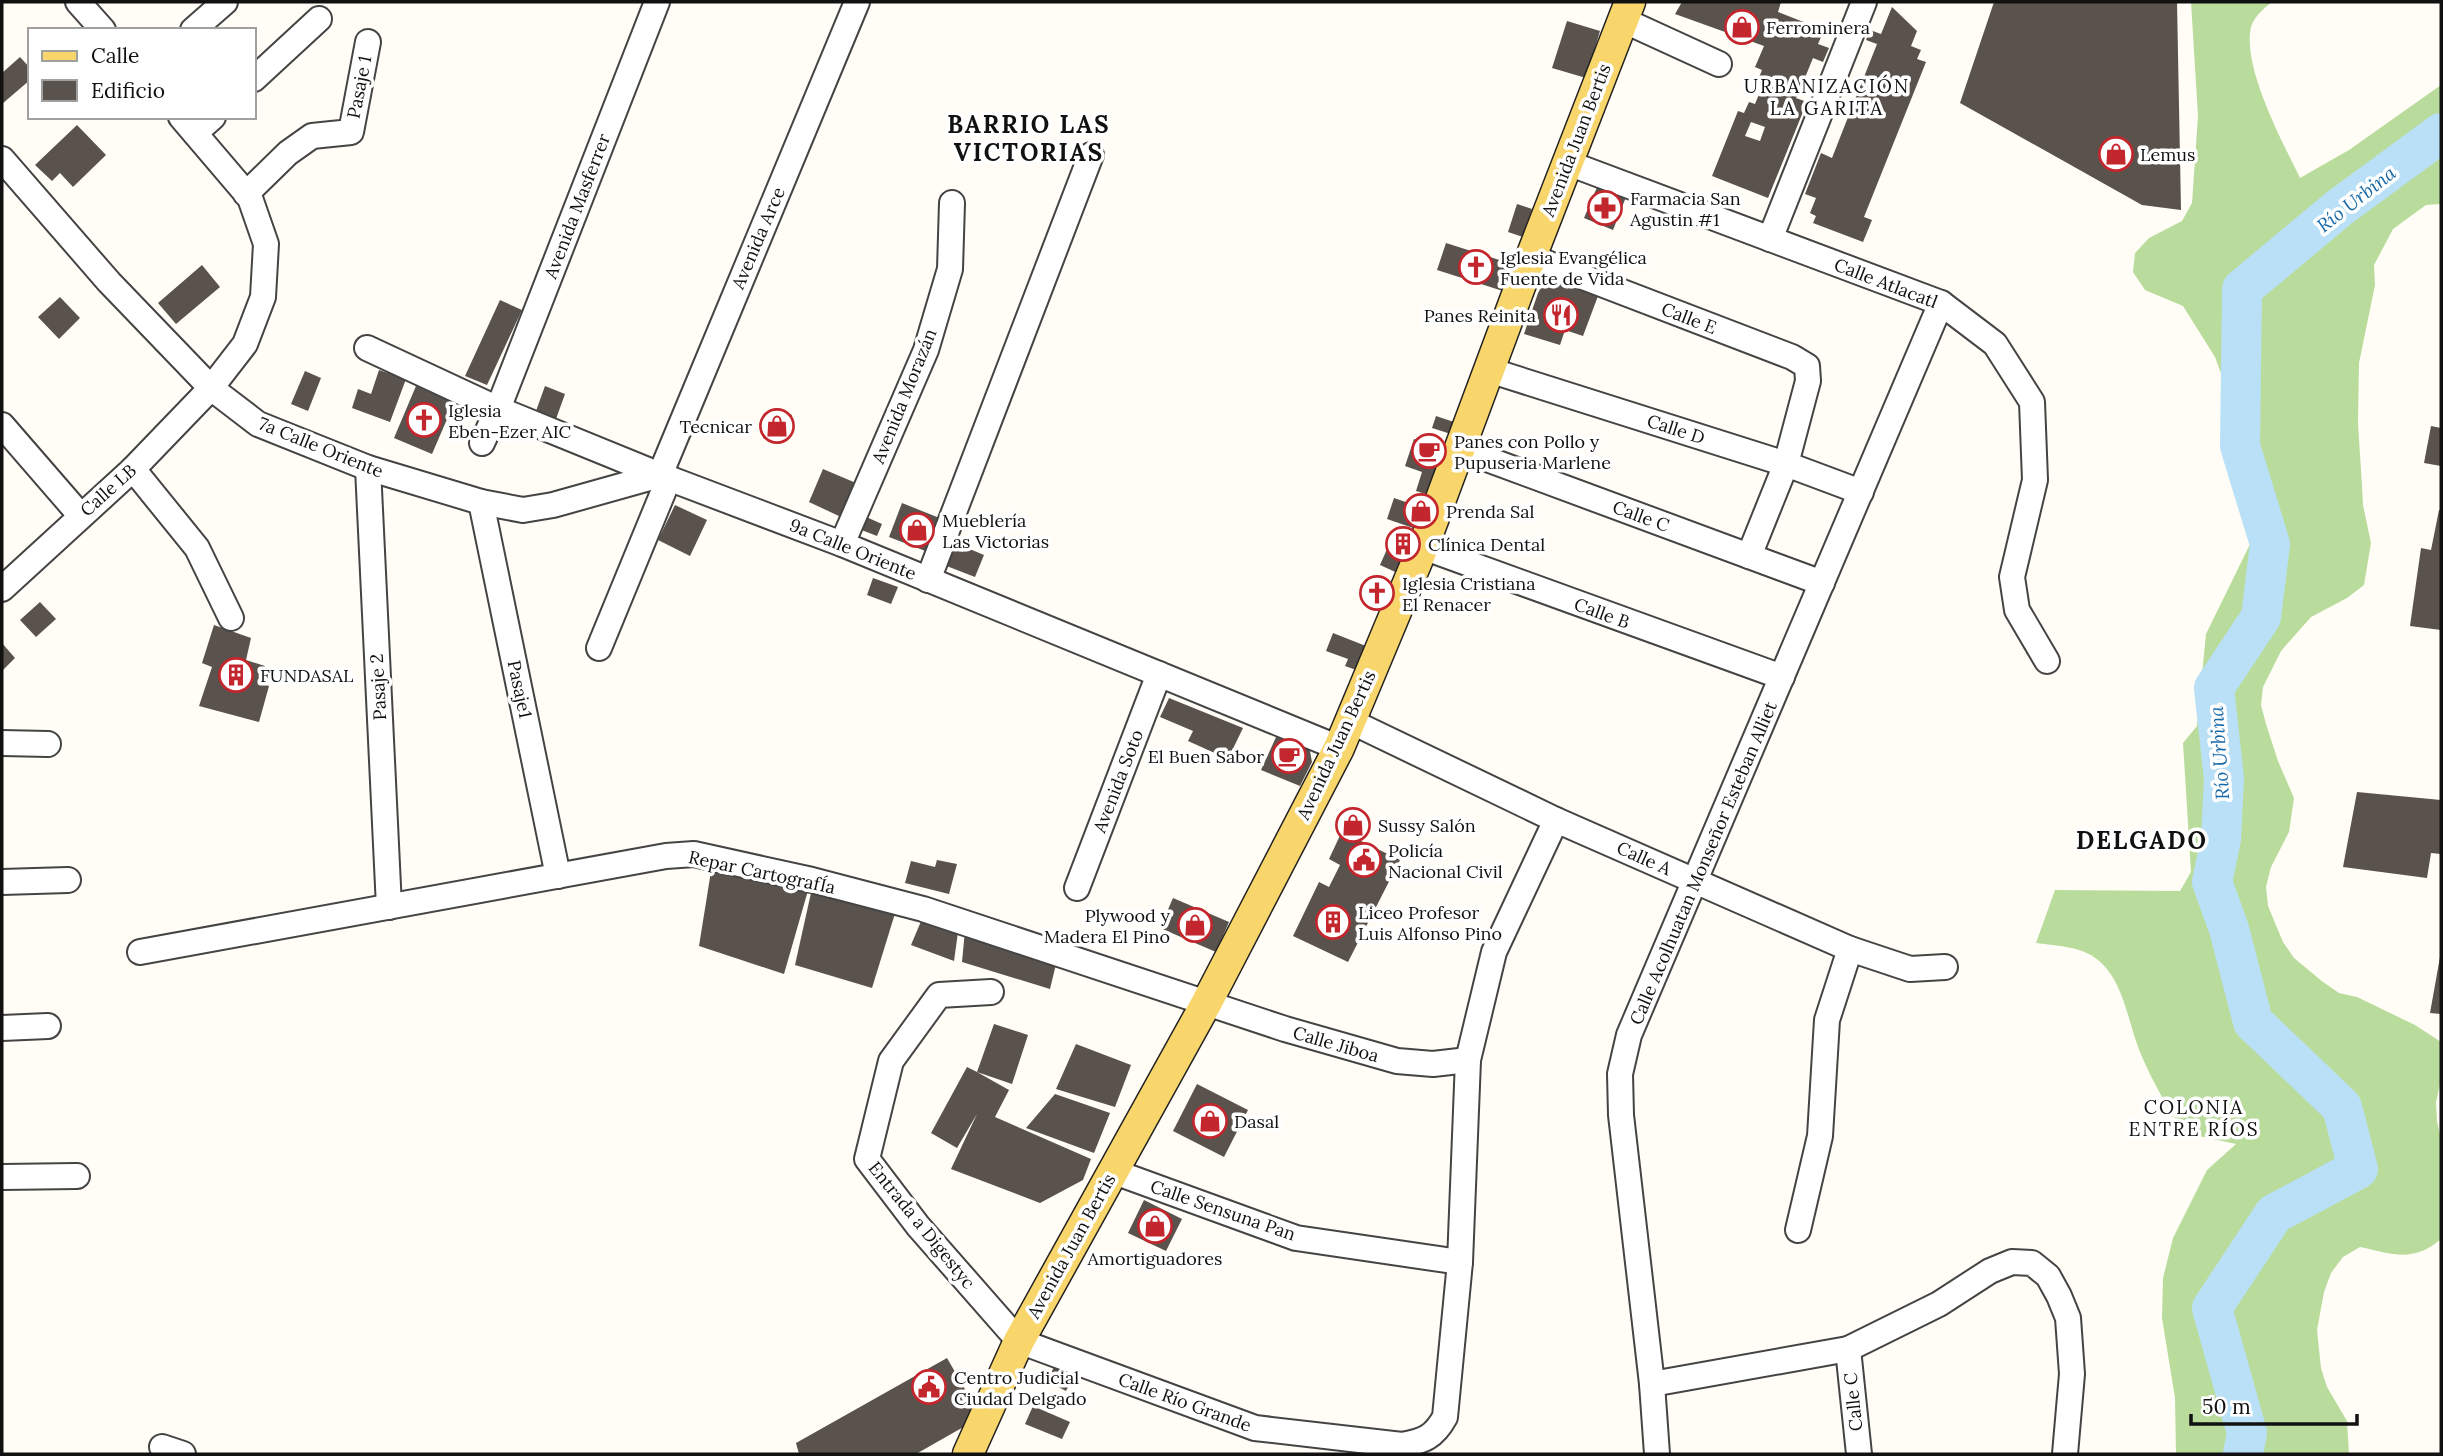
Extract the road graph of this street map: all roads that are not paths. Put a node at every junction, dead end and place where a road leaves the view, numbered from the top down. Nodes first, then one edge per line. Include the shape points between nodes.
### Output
1 (78, 2) edge
2 (225, 2) edge
3 (657, 2) edge
4 (857, 2) edge
5 (1864, 2) edge
6 (1626, 11) edge
7 (319, 19) dead end
8 (101, 28) edge
9 (195, 28) edge
10 (368, 42) dead end
11 (1719, 64) dead end
12 (256, 77) edge
13 (196, 123) edge
14 (1091, 155) dead end
15 (2, 159) edge
16 (1568, 163) junction
17 (246, 194) junction
18 (952, 202) dead end
19 (1770, 239) junction
20 (1531, 257) junction
21 (1941, 303) junction
22 (368, 348) dead end
23 (1489, 370) junction
24 (211, 388) junction
25 (498, 410) junction
26 (2, 425) edge
27 (482, 443) dead end
28 (1460, 449) junction
29 (1786, 464) junction
30 (368, 468) junction
31 (133, 469) junction
32 (664, 477) junction
33 (1861, 492) junction
34 (481, 502) junction
35 (80, 515) junction
36 (842, 544) junction
37 (1423, 547) junction
38 (1749, 556) junction
39 (928, 580) junction
40 (1822, 583) junction
41 (2, 589) edge
42 (231, 618) dead end
43 (599, 648) dead end
44 (2047, 661) dead end
45 (1159, 674) junction
46 (1782, 677) junction
47 (1345, 734) junction
48 (2, 743) edge
49 (48, 744) dead end
50 (1556, 820) junction
51 (558, 876) junction
52 (68, 880) dead end
53 (1695, 881) junction
54 (2, 882) edge
55 (1077, 888) dead end
56 (389, 907) junction
57 (1850, 949) junction
58 (140, 952) dead end
59 (1945, 967) dead end
60 (990, 992) dead end
61 (1207, 1002) junction
62 (48, 1026) dead end
63 (2, 1028) edge
64 (1468, 1060) junction
65 (1112, 1171) junction
66 (77, 1176) dead end
67 (2, 1177) edge
68 (1798, 1230) dead end
69 (1460, 1262) junction
70 (1019, 1341) junction
71 (1848, 1349) junction
72 (1652, 1384) junction
73 (968, 1454) edge
74 (1657, 1454) edge
75 (1859, 1454) edge
76 (2065, 1454) edge

1 - 8 street
2 - 9 street
3 - 25 street, Avenida Masferrer
4 - 32 street, Avenida Arce
5 - 19 street
6 - 11 street
6 - 16 main road, Avenida Juan Bertis
7 - 12 street
10 - 17 street, Pasaje 1 via 351,132 312,136
13 - 17 street, Calle LB
14 - 39 street
15 - 24 street, 7a Calle Oriente via 109,282
16 - 19 street, Calle Atlacatl
16 - 20 main road, Avenida Juan Bertis
17 - 24 street, Calle LB via 267,244 263,298 245,344
18 - 36 street, Avenida Morazán via 950,270 926,350
19 - 21 street, Calle Atlacatl
20 - 23 main road, Avenida Juan Bertis
20 - 29 street, Calle E via 1807,366 1808,381
21 - 33 street, Calle Acolhuatan Monseñor Esteban Alliet
21 - 44 street, Calle Atlacatl via 1995,344 2032,402 2035,480 2012,577 2017,610
22 - 25 street, 9a Calle Oriente
23 - 28 main road, Avenida Juan Bertis
23 - 29 street, Calle D
24 - 30 street, 7a Calle Oriente via 258,424
24 - 31 street, Calle LB
25 - 27 street, Avenida Masferrer
25 - 32 street, 9a Calle Oriente
26 - 35 street
28 - 37 main road, Avenida Juan Bertis
28 - 38 street, Calle C
29 - 33 street, Calle D
29 - 38 street
30 - 34 street, 7a Calle Oriente
30 - 56 street, Pasaje 2
31 - 35 street, Calle LB
31 - 42 street via 197,548
32 - 34 street, 7a Calle Oriente via 523,510
32 - 36 street, 9a Calle Oriente
32 - 43 street, Avenida Arce
33 - 40 street, Calle Acolhuatan Monseñor Esteban Alliet
34 - 51 street, Pasaje1
35 - 41 street, Calle LB
36 - 39 street, 9a Calle Oriente
37 - 46 street, Calle B
37 - 47 main road, Avenida Juan Bertis
38 - 40 street, Calle C
39 - 45 street, 9a Calle Oriente
40 - 46 street, Calle Acolhuatan Monseñor Esteban Alliet
45 - 47 street, 9a Calle Oriente
45 - 55 street, Avenida Soto
46 - 53 street, Calle Acolhuatan Monseñor Esteban Alliet
47 - 50 street, Calle A
47 - 61 main road, Avenida Juan Bertis
48 - 49 street
50 - 53 street, Calle A
50 - 64 street via 1494,952
51 - 56 street, Repar CartografÍa
51 - 61 street, Repar CartografÍa via 694,854 923,909
52 - 54 street
53 - 57 street, Calle A
53 - 72 street, Calle Acolhuatan Monseñor Esteban Alliet via 1629,1035 1620,1074
56 - 58 street, Repar CartografÍa
57 - 59 street, Calle A via 1910,969
57 - 68 street via 1827,1020 1820,1136
60 - 70 street, Entrada a Digestyc via 939,995 891,1061 867,1159 918,1226
61 - 64 street, Calle Jiboa via 1397,1062
61 - 65 main road, Avenida Juan Bertis
62 - 63 street
64 - 69 street
65 - 69 street, Calle Sensuna Pan via 1296,1238
65 - 70 main road, Avenida Juan Bertis
66 - 67 street
69 - 70 street, Calle Río Grande via 1445,1417 1437,1432 1419,1442 1402,1445 1255,1428
70 - 73 main road, Avenida Juan Bertis
71 - 72 street
71 - 75 street, Calle C
71 - 76 street via 1939,1304 1990,1271 2012,1262 2032,1263 2048,1276 2068,1318 2071,1374
72 - 74 street, Calle Acolhuatan Monseñor Esteban Alliet

